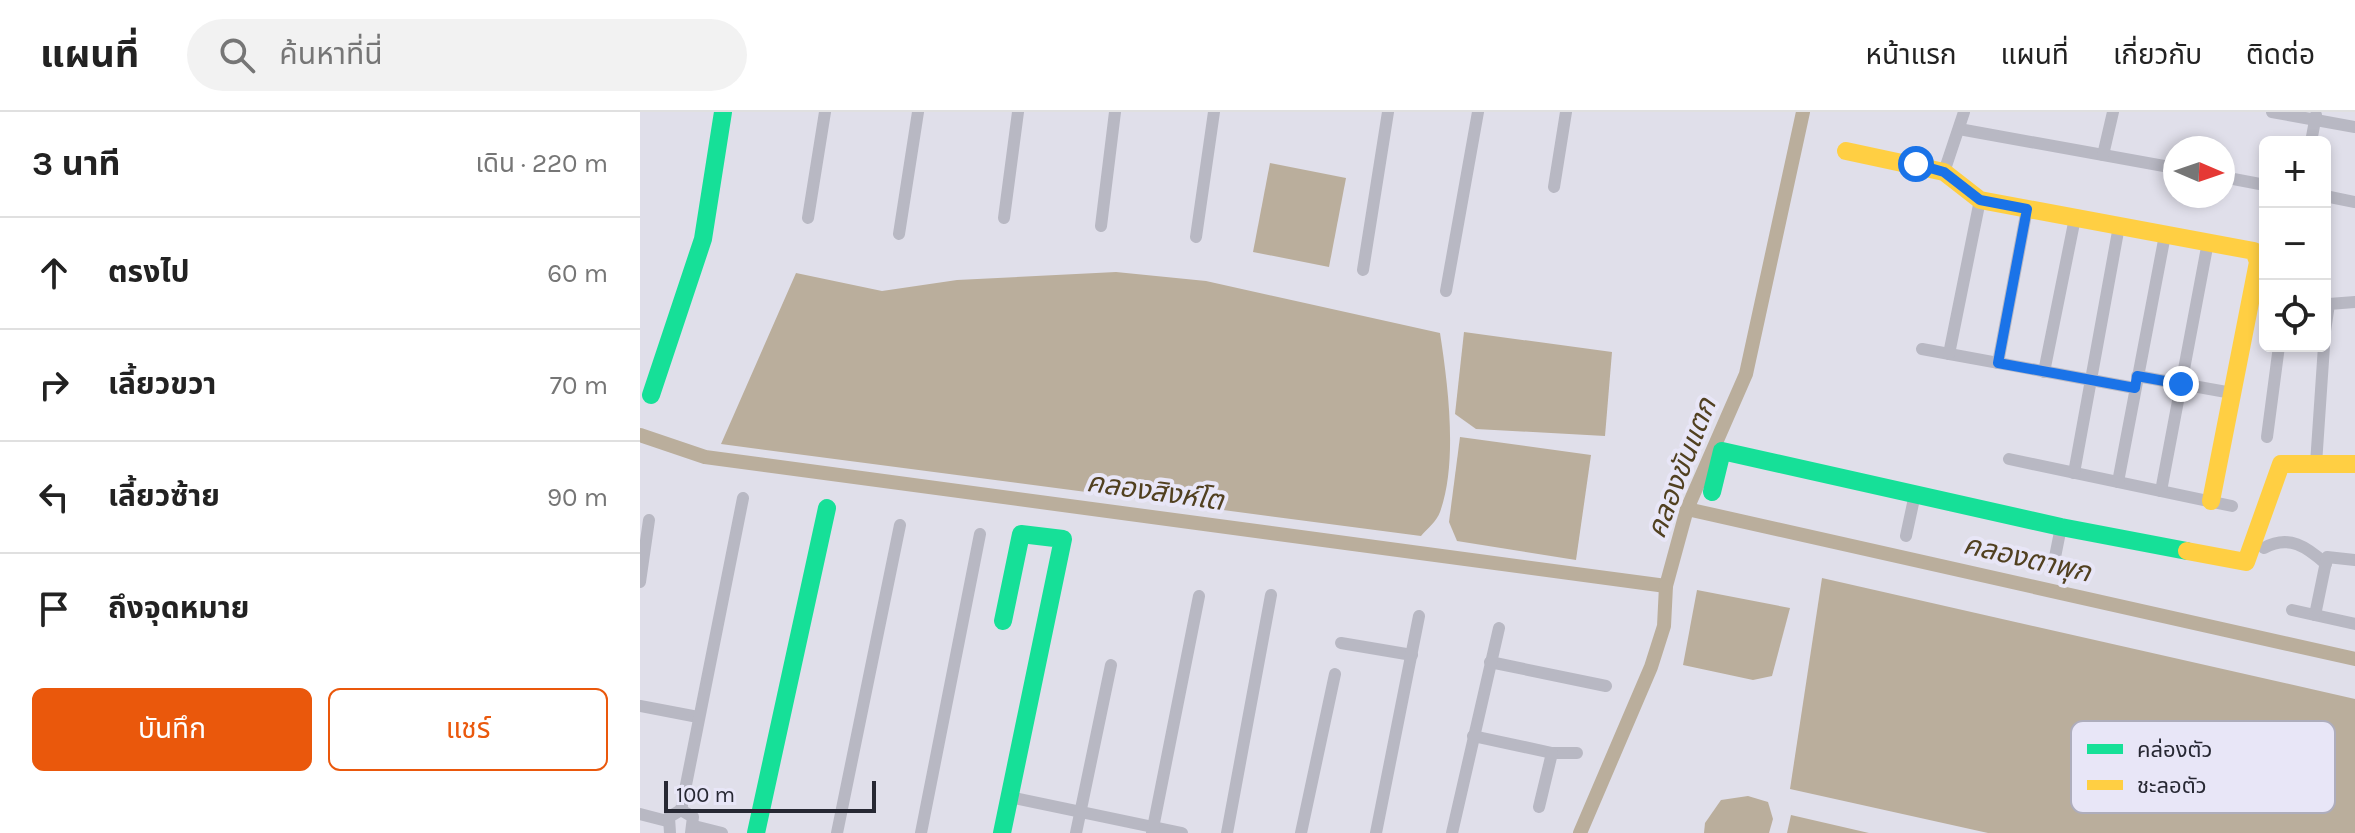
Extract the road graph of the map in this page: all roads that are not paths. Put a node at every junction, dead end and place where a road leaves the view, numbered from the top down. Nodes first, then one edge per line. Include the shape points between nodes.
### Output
1 (723, 112) edge
2 (825, 112) edge
3 (918, 112) edge
4 (1018, 112) edge
5 (1115, 112) edge
6 (1214, 112) edge
7 (1388, 112) edge
8 (1478, 112) edge
9 (1566, 112) edge
10 (1964, 112) edge
11 (2113, 112) edge
12 (2272, 112) edge
13 (2316, 116) edge
14 (2355, 127) edge
15 (1959, 129) junction
16 (2312, 136) edge
17 (1846, 151) dead end
18 (2103, 155) junction
19 (2163, 166) edge
20 (1944, 172) junction
21 (2235, 179) edge
22 (2259, 184) edge
23 (1554, 187) dead end
24 (2331, 197) edge
25 (1980, 200) junction
26 (2355, 202) edge
27 (2027, 209) junction
28 (808, 218) dead end
29 (1004, 218) dead end
30 (2075, 218) junction
31 (1101, 226) dead end
32 (2119, 226) junction
33 (899, 234) dead end
34 (2165, 235) junction
35 (1196, 237) dead end
36 (2208, 242) junction
37 (1363, 270) dead end
38 (1446, 291) dead end
39 (2331, 302) edge
40 (2355, 302) edge
41 (1922, 349) dead end
42 (2278, 352) edge
43 (2324, 352) edge
44 (1949, 354) junction
45 (1998, 363) junction
46 (2044, 372) junction
47 (2091, 380) junction
48 (2136, 382) junction
49 (2181, 384) junction
50 (2232, 393) junction
51 (651, 395) dead end
52 (2267, 437) dead end
53 (2009, 459) dead end
54 (2316, 464) junction
55 (2355, 464) edge
56 (2074, 473) junction
57 (2118, 482) junction
58 (2161, 491) junction
59 (1712, 492) dead end
60 (1915, 494) junction
61 (743, 498) dead end
62 (2211, 501) junction
63 (2232, 506) dead end
64 (827, 508) dead end
65 (649, 520) dead end
66 (900, 525) dead end
67 (2061, 527) junction
68 (980, 534) dead end
69 (1906, 536) dead end
70 (2264, 548) dead end
71 (2355, 560) edge
72 (2326, 564) junction
73 (2053, 567) dead end
74 (640, 582) edge
75 (1271, 595) dead end
76 (1199, 596) dead end
77 (2292, 610) dead end
78 (2315, 615) junction
79 (1419, 616) dead end
80 (1003, 621) dead end
81 (2355, 624) edge
82 (1499, 628) dead end
83 (1341, 643) dead end
84 (1412, 655) junction
85 (1490, 662) junction
86 (1111, 665) dead end
87 (1335, 674) dead end
88 (1606, 686) dead end
89 (640, 706) edge
90 (698, 717) junction
91 (1473, 736) junction
92 (1552, 753) junction
93 (1577, 753) dead end
94 (1009, 797) junction
95 (1539, 807) dead end
96 (681, 810) junction
97 (1081, 812) junction
98 (640, 814) edge
99 (669, 827) edge
100 (693, 830) edge
101 (1153, 830) edge
102 (722, 833) edge
103 (756, 833) edge
104 (837, 833) edge
105 (921, 833) edge
106 (1002, 833) edge
107 (1076, 833) edge
108 (1182, 833) edge
109 (1227, 833) edge
110 (1301, 833) edge
111 (1376, 833) edge
112 (1452, 833) edge

1 - 51 street via 703,239
2 - 28 street
3 - 33 street
4 - 29 street
5 - 31 street
6 - 35 street
7 - 37 street
8 - 38 street
9 - 23 street
10 - 15 street
11 - 18 street
12 - 13 street
13 - 14 street
13 - 16 street
15 - 18 street
15 - 20 street
17 - 20 street
18 - 19 street
20 - 25 street
21 - 22 street
24 - 26 street
25 - 27 street
25 - 44 street
27 - 30 street
27 - 45 street
30 - 32 street
30 - 46 street
32 - 34 street
32 - 47 street
34 - 36 street
34 - 48 street
36 - 49 street
36 - 50 street via 2254,251 2258,262
39 - 40 street
41 - 44 street
42 - 52 street
43 - 54 street
44 - 45 street
45 - 46 street
46 - 47 street
47 - 48 street
47 - 56 street
48 - 49 street
48 - 57 street
49 - 50 street
49 - 58 street
50 - 62 street
53 - 56 street
54 - 55 street
54 - 67 street via 2281,464 2246,562
56 - 57 street
57 - 58 street
58 - 62 street
59 - 60 street via 1722,451
60 - 67 street
60 - 69 street
61 - 90 street
62 - 63 street
64 - 103 street
65 - 74 street
66 - 104 street
67 - 73 street
68 - 105 street
70 - 72 street via 2274,542 2301,544
71 - 72 street via 2327,557
72 - 78 street
75 - 109 street
76 - 101 street
77 - 78 street
78 - 81 street
79 - 84 street
80 - 94 street via 1021,534 1063,539
82 - 85 street
83 - 84 street
84 - 111 street
85 - 88 street
85 - 91 street
86 - 97 street
87 - 110 street
89 - 90 street
90 - 96 street
91 - 92 street
91 - 112 street
92 - 93 street
92 - 95 street
94 - 97 street
94 - 106 street
96 - 99 street via 672,814
96 - 100 street via 693,817
97 - 101 street
97 - 107 street
98 - 99 street
100 - 102 street
101 - 108 street

